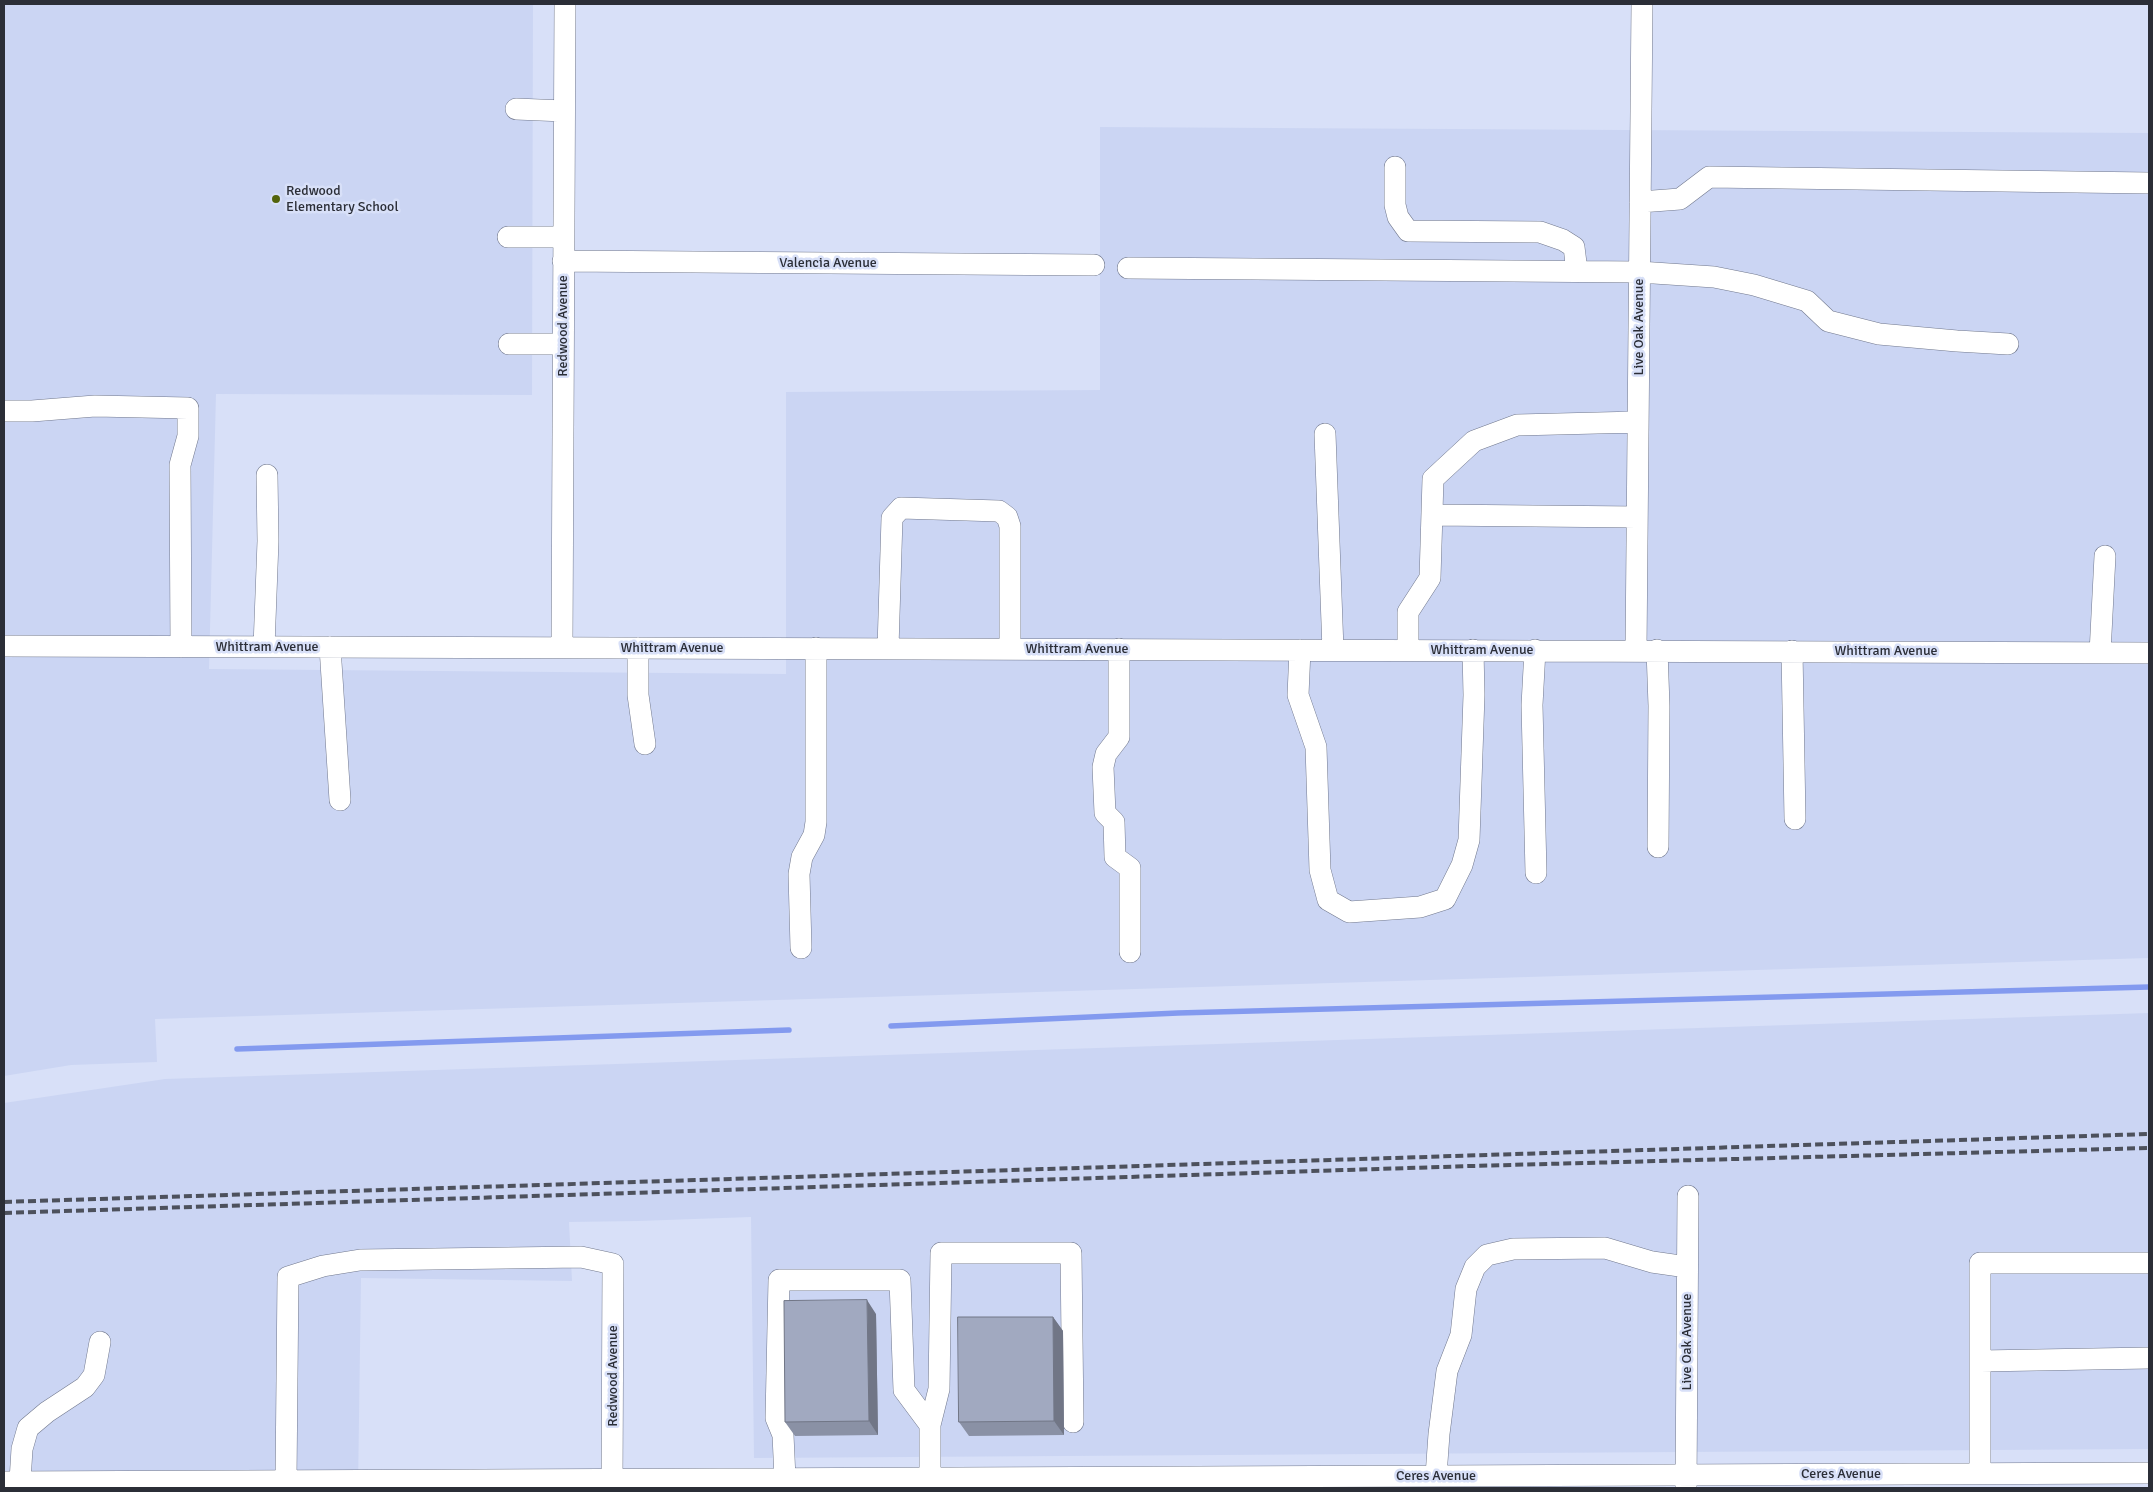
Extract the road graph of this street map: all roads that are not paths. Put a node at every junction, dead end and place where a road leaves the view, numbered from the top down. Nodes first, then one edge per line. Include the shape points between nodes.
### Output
1 (565, 4) edge
2 (1642, 4) edge
3 (516, 109) dead end
4 (564, 111) junction
5 (1395, 168) dead end
6 (2149, 183) edge
7 (1640, 202) junction
8 (508, 237) dead end
9 (563, 237) junction
10 (563, 261) junction
11 (1094, 265) dead end
12 (1128, 268) dead end
13 (1577, 271) junction
14 (1639, 272) junction
15 (509, 344) dead end
16 (563, 344) junction
17 (2008, 344) dead end
18 (4, 411) edge
19 (1638, 422) junction
20 (1325, 434) dead end
21 (267, 476) dead end
22 (1432, 515) junction
23 (1637, 517) junction
24 (2105, 556) dead end
25 (4, 646) edge
26 (181, 647) junction
27 (264, 647) junction
28 (330, 647) junction
29 (562, 648) junction
30 (638, 648) junction
31 (816, 648) junction
32 (888, 648) junction
33 (1010, 649) junction
34 (1119, 649) junction
35 (1300, 650) junction
36 (1333, 650) junction
37 (1408, 650) junction
38 (1473, 650) junction
39 (1535, 650) junction
40 (1646, 650) junction
41 (1792, 651) junction
42 (2100, 652) junction
43 (2149, 653) edge
44 (645, 744) dead end
45 (340, 800) dead end
46 (1795, 819) dead end
47 (1658, 847) dead end
48 (1536, 873) dead end
49 (802, 948) dead end
50 (1130, 952) dead end
51 (1688, 1196) dead end
52 (2149, 1262) edge
53 (1687, 1266) junction
54 (100, 1342) dead end
55 (2149, 1358) edge
56 (1981, 1361) junction
57 (1073, 1422) dead end
58 (930, 1425) junction
59 (2149, 1473) edge
60 (1980, 1474) junction
61 (1436, 1476) junction
62 (785, 1478) junction
63 (286, 1480) junction
64 (940, 1481) edge
65 (1686, 1481) edge
66 (12, 1482) edge
67 (450, 1484) edge
68 (612, 1484) edge

1 - 4 street, Redwood Avenue
2 - 7 street, Live Oak Avenue
3 - 4 street
4 - 9 street, Redwood Avenue
5 - 13 street via 1395,205 1398,217 1408,231 1540,232 1574,247
6 - 7 street via 1709,177 1680,199
7 - 14 street, Live Oak Avenue
8 - 9 street
9 - 10 street, Redwood Avenue
10 - 11 street, Valencia Avenue
10 - 16 street, Redwood Avenue
12 - 13 street
13 - 14 street
14 - 17 street via 1714,276 1754,286 1807,301 1828,321 1879,334
14 - 19 street, Live Oak Avenue
15 - 16 street
16 - 29 street, Redwood Avenue
18 - 26 street via 94,406 188,408 188,436 180,465
19 - 22 street via 1517,425 1474,441 1433,479
19 - 23 street, Live Oak Avenue
20 - 36 street
21 - 27 street
22 - 23 street
22 - 37 street via 1430,578 1408,612
23 - 40 street, Live Oak Avenue
24 - 42 street
25 - 26 street, Whittram Avenue
26 - 27 street, Whittram Avenue
27 - 28 street, Whittram Avenue
28 - 29 street, Whittram Avenue
28 - 45 street
29 - 30 street, Whittram Avenue
30 - 31 street, Whittram Avenue
30 - 44 street via 638,695
31 - 32 street, Whittram Avenue
31 - 49 street via 816,822 812,840 802,857 800,874
32 - 33 street, Whittram Avenue
32 - 33 street via 892,518 901,508 920,508 999,511 1007,517 1010,526
33 - 34 street, Whittram Avenue
34 - 35 street, Whittram Avenue
34 - 50 street via 1119,737 1106,754 1103,767 1105,813 1114,822 1115,857 1130,868
35 - 36 street, Whittram Avenue
35 - 38 street via 1298,695 1316,747 1320,870 1328,900 1348,912 1420,907 1445,899 1462,865 1469,840
36 - 37 street, Whittram Avenue
37 - 38 street, Whittram Avenue
38 - 39 street, Whittram Avenue
39 - 40 street, Whittram Avenue
39 - 48 street via 1532,705
40 - 41 street, Whittram Avenue
40 - 47 street, Live Oak Avenue via 1659,706
41 - 42 street, Whittram Avenue
41 - 46 street
42 - 43 street, Whittram Avenue
51 - 53 street, Live Oak Avenue
52 - 56 street via 1980,1263
53 - 61 street via 1652,1262 1605,1248 1513,1249 1487,1255 1475,1267 1466,1289 1461,1335 1448,1372
53 - 65 street, Live Oak Avenue
54 - 66 street via 94,1375 85,1387 28,1428
55 - 56 street
56 - 60 street
57 - 58 street via 1071,1253 941,1253 939,1389
58 - 62 street via 904,1390 900,1280 779,1280 776,1418 784,1435
58 - 64 street
59 - 60 street, Ceres Avenue
60 - 65 street, Ceres Avenue
61 - 64 street, Ceres Avenue
61 - 65 street, Ceres Avenue
62 - 64 street, Ceres Avenue
62 - 68 street, Ceres Avenue
63 - 66 street, Ceres Avenue
63 - 67 street, Ceres Avenue
63 - 68 street, Redwood Avenue via 288,1277 323,1266 360,1260 581,1257 613,1264
67 - 68 street, Ceres Avenue

